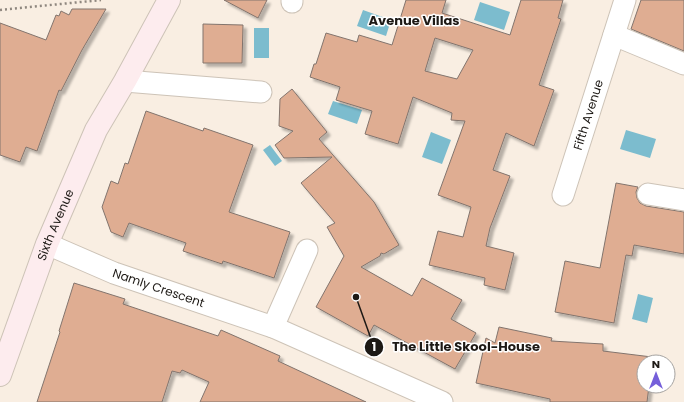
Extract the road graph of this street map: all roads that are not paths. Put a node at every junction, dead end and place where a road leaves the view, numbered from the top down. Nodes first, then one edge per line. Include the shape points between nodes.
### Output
1 (169, 0) edge
2 (625, 0) edge
3 (614, 35) junction
4 (684, 64) edge
5 (125, 81) junction
6 (261, 92) dead end
7 (563, 194) dead end
8 (648, 194) dead end
9 (684, 200) edge
10 (47, 244) junction
11 (306, 250) dead end
12 (273, 327) junction
13 (0, 375) edge
14 (442, 402) edge

1 - 5 main road, Sixth Avenue
2 - 3 street, Fifth Avenue
3 - 4 street
3 - 7 street, Fifth Avenue
5 - 6 street
5 - 10 main road, Sixth Avenue via 96,130
8 - 9 street
10 - 12 street, Namly Crescent via 114,273
10 - 13 main road, Sixth Avenue
11 - 12 street
12 - 14 street, Namly Crescent

